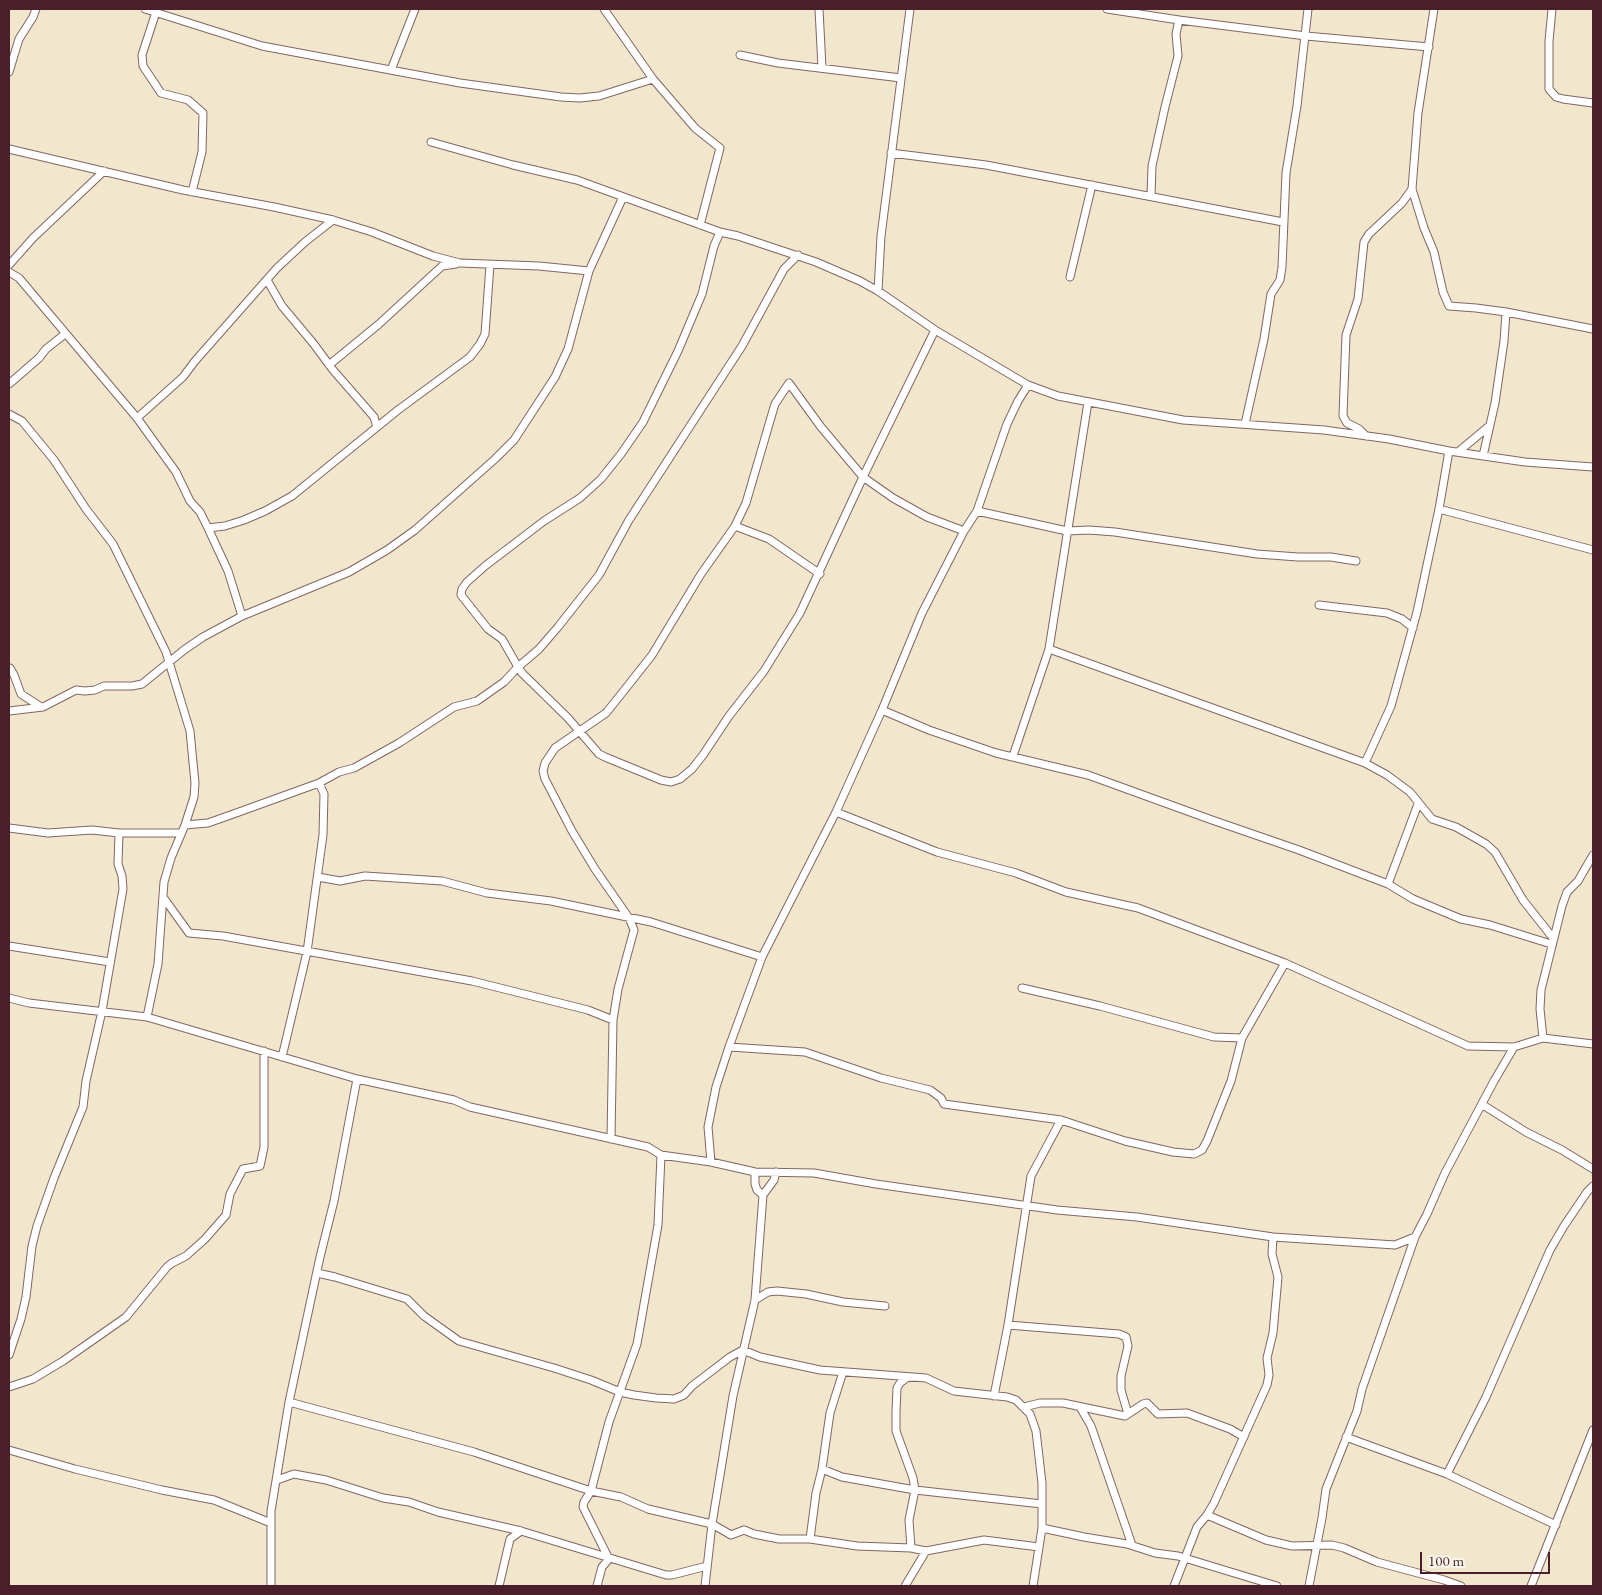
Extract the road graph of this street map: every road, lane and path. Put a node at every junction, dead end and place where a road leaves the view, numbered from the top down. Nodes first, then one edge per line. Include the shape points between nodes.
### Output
1 (36, 9) edge
2 (146, 9) edge
3 (415, 9) edge
4 (604, 9) edge
5 (819, 9) edge
6 (910, 9) edge
7 (1107, 9) edge
8 (1308, 9) edge
9 (1434, 9) edge
10 (1552, 9) edge
11 (156, 11) edge
12 (1179, 20) junction
13 (1306, 36) junction
14 (1429, 47) junction
15 (740, 55) dead end
16 (822, 68) junction
17 (392, 70) junction
18 (9, 72) edge
19 (901, 78) junction
20 (652, 79) junction
21 (1593, 103) edge
22 (431, 142) dead end
23 (9, 149) edge
24 (891, 153) junction
25 (104, 171) junction
26 (1092, 185) junction
27 (1412, 189) junction
28 (192, 192) junction
29 (623, 196) junction
30 (1151, 196) junction
31 (334, 220) junction
32 (1283, 222) junction
33 (700, 224) junction
34 (720, 232) junction
35 (798, 255) junction
36 (460, 264) junction
37 (9, 265) edge
38 (490, 265) junction
39 (589, 271) junction
40 (9, 272) edge
41 (1070, 277) dead end
42 (268, 280) junction
43 (878, 291) junction
44 (1506, 312) junction
45 (1593, 329) edge
46 (935, 330) junction
47 (65, 334) junction
48 (329, 365) junction
49 (9, 384) edge
50 (1028, 385) junction
51 (1088, 402) junction
52 (9, 414) edge
53 (137, 418) junction
54 (1245, 424) junction
55 (377, 427) junction
56 (1488, 427) junction
57 (1366, 436) junction
58 (1449, 451) junction
59 (1458, 452) junction
60 (1483, 456) junction
61 (1593, 467) edge
62 (863, 477) junction
63 (1439, 509) junction
64 (977, 511) junction
65 (735, 526) junction
66 (208, 528) junction
67 (964, 531) junction
68 (1068, 531) junction
69 (1593, 550) edge
70 (1356, 561) dead end
71 (820, 574) junction
72 (1319, 604) dead end
73 (242, 616) junction
74 (1413, 628) junction
75 (1049, 648) junction
76 (168, 664) junction
77 (518, 667) junction
78 (9, 668) edge
79 (41, 707) junction
80 (882, 710) junction
81 (9, 711) edge
82 (579, 731) junction
83 (1013, 756) junction
84 (1365, 763) junction
85 (318, 783) junction
86 (1418, 804) junction
87 (836, 812) junction
88 (185, 825) junction
89 (9, 828) edge
90 (119, 833) junction
91 (181, 834) junction
92 (1593, 855) edge
93 (318, 877) junction
94 (1388, 884) junction
95 (163, 897) junction
96 (629, 918) junction
97 (1552, 941) junction
98 (9, 946) edge
99 (307, 952) junction
100 (762, 958) junction
101 (110, 962) junction
102 (1285, 963) junction
103 (1022, 988) dead end
104 (9, 998) edge
105 (102, 1011) junction
106 (147, 1017) junction
107 (613, 1020) junction
108 (1242, 1038) junction
109 (1543, 1038) junction
110 (1593, 1044) edge
111 (729, 1047) junction
112 (1514, 1047) junction
113 (264, 1051) junction
114 (282, 1057) junction
115 (357, 1079) junction
116 (1482, 1105) junction
117 (1062, 1120) junction
118 (611, 1139) junction
119 (661, 1155) junction
120 (711, 1162) junction
121 (1593, 1169) edge
122 (755, 1172) junction
123 (776, 1172) junction
124 (1593, 1186) edge
125 (763, 1194) junction
126 (1026, 1204) junction
127 (1273, 1237) junction
128 (1415, 1237) junction
129 (317, 1273) junction
130 (755, 1300) junction
131 (885, 1306) dead end
132 (1008, 1325) junction
133 (743, 1350) junction
134 (9, 1355) edge
135 (843, 1372) junction
136 (908, 1377) junction
137 (9, 1388) edge
138 (620, 1392) junction
139 (994, 1396) junction
140 (289, 1402) junction
141 (1024, 1406) junction
142 (1080, 1407) junction
143 (1128, 1414) junction
144 (1593, 1430) edge
145 (1244, 1437) junction
146 (1346, 1437) junction
147 (9, 1450) edge
148 (822, 1469) junction
149 (1447, 1474) junction
150 (277, 1480) junction
151 (915, 1490) junction
152 (591, 1491) junction
153 (1042, 1504) junction
154 (1207, 1515) junction
155 (271, 1523) junction
156 (712, 1524) junction
157 (1556, 1525) junction
158 (1042, 1528) junction
159 (521, 1531) junction
160 (810, 1539) junction
161 (1317, 1544) junction
162 (1132, 1545) junction
163 (1039, 1547) junction
164 (911, 1548) junction
165 (926, 1551) junction
166 (1186, 1558) junction
167 (608, 1559) junction
168 (707, 1566) junction
169 (271, 1586) edge
170 (499, 1586) edge
171 (597, 1586) edge
172 (705, 1586) edge
173 (905, 1586) edge
174 (1033, 1586) edge
175 (1174, 1586) edge
176 (1276, 1586) edge
177 (1309, 1586) edge
178 (1460, 1586) edge
179 (1531, 1586) edge

1 - 18 street via 19,39
2 - 11 street
3 - 17 street
4 - 20 street
5 - 16 street
6 - 19 street
7 - 12 street
8 - 13 street
9 - 14 street
10 - 21 street via 1549,89 1563,99
11 - 17 street via 262,46
11 - 28 street via 142,55 143,66 161,93 188,100 203,113 202,152
12 - 13 street
12 - 30 street via 1176,34 1178,56 1154,158
13 - 14 street
13 - 32 street via 1286,173
14 - 27 street via 1418,113
15 - 16 street
16 - 19 street
17 - 20 street via 460,83 580,98 609,94
19 - 24 street
20 - 33 street via 695,128 720,148
22 - 29 street via 577,180
23 - 25 street
24 - 26 street via 986,165
24 - 43 street
25 - 28 street
25 - 37 street via 28,242
26 - 30 street
26 - 41 street
27 - 44 street via 1449,306
27 - 57 street via 1364,242 1358,299 1346,335 1343,416
28 - 31 street
29 - 33 street
29 - 39 street
30 - 32 street
31 - 36 street
31 - 42 street via 306,242
32 - 54 street via 1280,280 1271,294
33 - 34 street
34 - 35 street
34 - 77 street via 702,294 685,336 643,422 621,454 580,498 485,566 462,589 461,595 488,629 502,639
35 - 43 street
35 - 77 street via 784,269 742,346 629,520 599,575 539,649
36 - 38 street
36 - 48 street via 442,266
38 - 39 street
38 - 55 street via 485,334 480,344 470,357
39 - 73 street via 568,349 555,378 514,440 495,459 388,550 350,572
40 - 47 street via 19,278
42 - 48 street via 282,306
42 - 53 street via 183,377
43 - 46 street
44 - 45 street
44 - 56 street via 1496,394
46 - 50 street
46 - 62 street
47 - 49 street
47 - 53 street
48 - 55 street via 374,417
50 - 51 street
50 - 64 street via 1007,424
51 - 54 street via 1183,420
51 - 68 street
52 - 76 street via 22,421 54,460 112,544 161,640
53 - 66 street via 176,472
54 - 57 street
55 - 66 street via 292,496 244,520
56 - 59 street
56 - 60 street
57 - 58 street
58 - 59 street
58 - 63 street
59 - 60 street
60 - 61 street
62 - 65 street via 788,383 775,404 746,503
62 - 67 street via 927,517
62 - 71 street
63 - 69 street
63 - 74 street
64 - 67 street
64 - 68 street
65 - 71 street via 769,539
65 - 82 street via 652,654 606,713
66 - 73 street via 228,571
67 - 80 street via 922,613
68 - 70 street via 1115,532 1257,554
68 - 75 street
71 - 82 street via 764,670 703,755 680,779 671,782 661,780 605,758
72 - 74 street via 1387,614 1402,619
73 - 76 street via 203,637
74 - 84 street via 1391,706
75 - 83 street
75 - 84 street
76 - 79 street via 142,684 76,690
76 - 88 street via 190,731 195,783
77 - 82 street
77 - 85 street via 504,682 477,701 454,707 391,748
78 - 79 street via 21,694
79 - 81 street
80 - 83 street via 929,730
80 - 87 street
82 - 96 street via 555,748 545,763 544,779 594,869
83 - 94 street via 1088,775
84 - 86 street via 1404,787
85 - 88 street via 208,823
85 - 93 street via 324,794 324,812
86 - 94 street
86 - 97 street via 1432,818 1456,827 1495,852
87 - 100 street
87 - 102 street via 936,852 1016,873 1066,892 1138,908
88 - 91 street
89 - 90 street via 48,833 92,830
90 - 91 street
90 - 101 street via 118,864 122,889
91 - 95 street via 168,869
92 - 97 street via 1567,892
93 - 96 street via 340,881 365,876 442,881 487,893 550,901
93 - 99 street
94 - 97 street via 1413,899 1461,919
95 - 99 street via 189,933
95 - 106 street via 158,964
96 - 100 street via 651,922
96 - 107 street via 634,930 633,938 624,963
97 - 109 street via 1541,990
98 - 101 street
99 - 107 street via 472,981 588,1010
99 - 114 street
100 - 111 street
101 - 105 street
102 - 108 street
102 - 112 street via 1468,1046
103 - 108 street via 1214,1037
104 - 105 street
105 - 106 street
105 - 134 street via 82,1107 37,1226 26,1298
106 - 113 street
107 - 118 street
108 - 117 street via 1231,1081 1207,1141 1202,1150 1194,1154 1125,1141
109 - 110 street
109 - 112 street
111 - 117 street via 805,1052 881,1078 930,1090 944,1104
111 - 120 street via 716,1087 708,1128
112 - 116 street
113 - 114 street
113 - 137 street via 264,1147 260,1166 244,1169 230,1194 226,1215 186,1256 167,1267 120,1322 33,1380
114 - 115 street
115 - 118 street
115 - 129 street
116 - 121 street
116 - 128 street
117 - 126 street via 1031,1176
118 - 119 street via 648,1147
119 - 120 street
119 - 138 street via 658,1225 647,1291 636,1344
120 - 122 street
122 - 123 street
122 - 125 street via 757,1190
123 - 125 street
123 - 126 street via 814,1173
124 - 149 street via 1550,1250 1486,1397
125 - 130 street
126 - 127 street
126 - 132 street
127 - 128 street via 1394,1245
127 - 145 street via 1272,1254 1278,1278 1273,1333 1267,1358 1269,1375
128 - 146 street
129 - 138 street via 407,1299 424,1316 459,1341 591,1380
129 - 140 street
130 - 131 street via 777,1291
130 - 133 street
132 - 139 street
132 - 143 street via 1126,1337 1128,1346 1120,1390
133 - 135 street via 760,1357
133 - 138 street via 684,1395 674,1399
133 - 156 street
135 - 136 street
135 - 148 street via 830,1413
136 - 139 street via 926,1378 954,1391
136 - 151 street via 897,1388 896,1431 914,1478
138 - 152 street
139 - 141 street via 1016,1400
140 - 150 street
140 - 152 street via 474,1452
141 - 142 street via 1063,1403
141 - 153 street via 1036,1431
142 - 143 street via 1120,1416
142 - 162 street via 1091,1426
143 - 145 street via 1147,1403 1158,1414 1187,1413
144 - 157 street
145 - 154 street
146 - 149 street
146 - 161 street via 1326,1489
147 - 155 street via 143,1486 214,1500
148 - 151 street via 842,1478
148 - 160 street
149 - 157 street
150 - 155 street
150 - 159 street via 294,1474 326,1480 383,1498
151 - 153 street
151 - 164 street via 909,1520
152 - 156 street
152 - 167 street via 583,1507
153 - 158 street
154 - 161 street via 1266,1540 1292,1546
154 - 166 street via 1197,1527
155 - 169 street
156 - 160 street via 731,1535 744,1530 779,1539
156 - 168 street
157 - 179 street
158 - 162 street
158 - 163 street
159 - 167 street
159 - 170 street via 510,1539
160 - 164 street via 857,1546
161 - 177 street
161 - 178 street via 1344,1548 1376,1562
162 - 166 street
163 - 165 street via 984,1540
163 - 174 street
164 - 165 street
165 - 173 street
166 - 175 street
166 - 176 street
167 - 168 street via 666,1575
167 - 171 street via 602,1567
168 - 172 street

